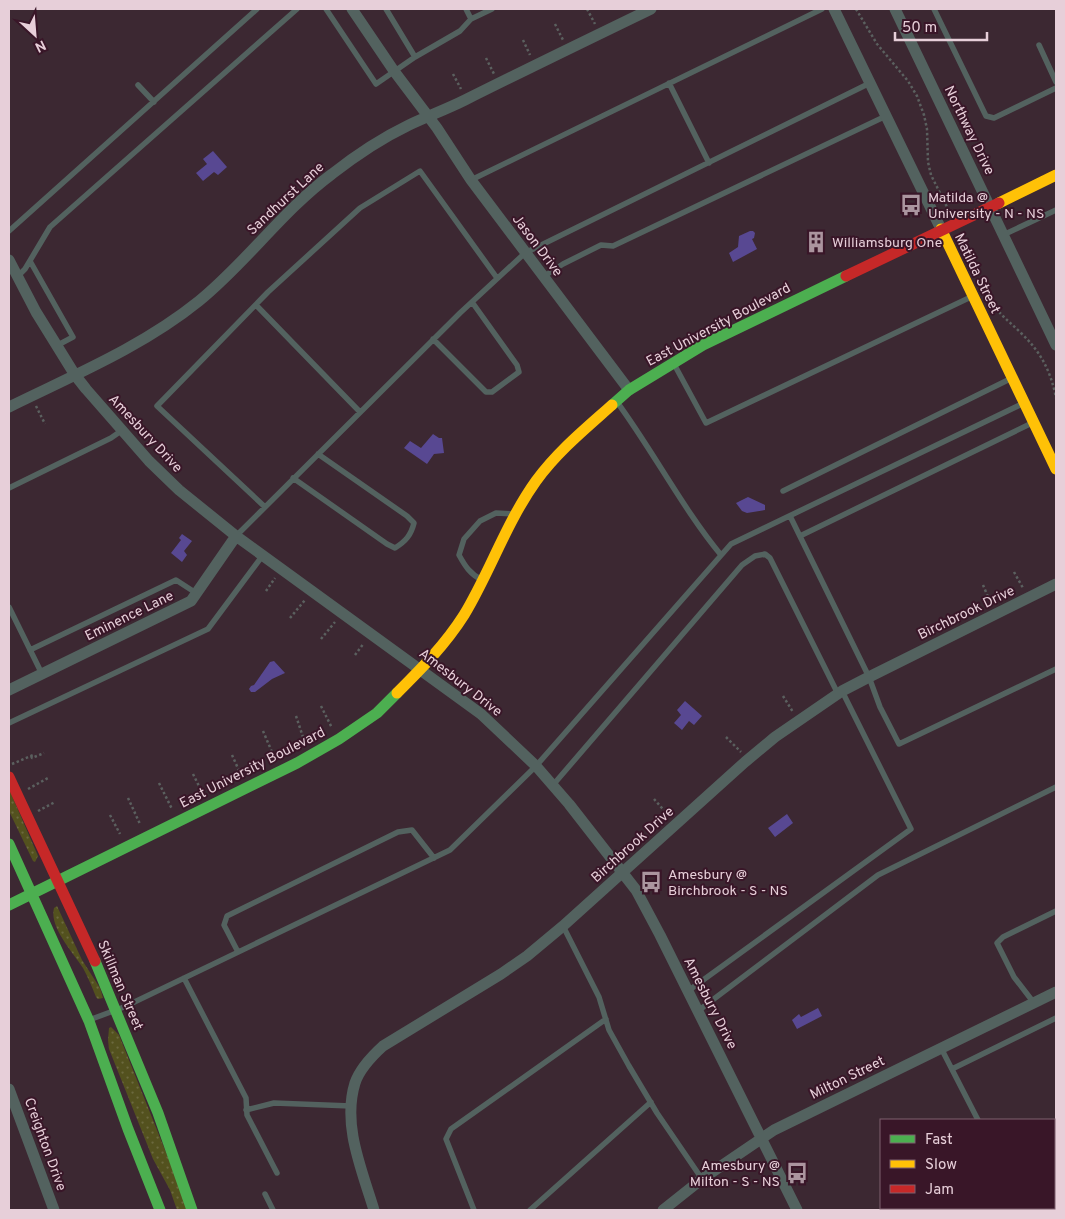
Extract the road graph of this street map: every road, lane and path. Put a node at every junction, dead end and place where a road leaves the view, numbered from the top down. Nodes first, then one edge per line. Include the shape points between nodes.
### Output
1 (257, 9) edge
2 (297, 9) edge
3 (326, 9) edge
4 (352, 9) edge
5 (386, 9) edge
6 (466, 9) edge
7 (492, 9) edge
8 (587, 9) edge
9 (651, 9) edge
10 (822, 9) edge
11 (834, 9) edge
12 (856, 9) edge
13 (895, 9) edge
14 (934, 9) edge
15 (472, 19) junction
16 (555, 24) dead end
17 (595, 24) dead end
18 (523, 40) dead end
19 (563, 40) dead end
20 (1039, 45) dead end
21 (530, 56) dead end
22 (416, 57) junction
23 (486, 58) dead end
24 (394, 71) junction
25 (453, 74) dead end
26 (494, 74) dead end
27 (1056, 82) edge
28 (669, 83) junction
29 (870, 83) junction
30 (138, 85) dead end
31 (1056, 88) edge
32 (461, 89) dead end
33 (154, 102) junction
34 (428, 116) junction
35 (886, 116) junction
36 (709, 163) junction
37 (1056, 175) edge
38 (471, 180) junction
39 (989, 206) junction
40 (948, 210) dead end
41 (1056, 210) edge
42 (941, 229) junction
43 (9, 231) edge
44 (1003, 236) junction
45 (525, 253) junction
46 (9, 260) edge
47 (30, 262) junction
48 (17, 277) junction
49 (543, 277) junction
50 (497, 278) junction
51 (973, 296) junction
52 (472, 302) junction
53 (992, 302) dead end
54 (256, 305) junction
55 (433, 340) junction
56 (56, 346) junction
57 (1056, 346) edge
58 (673, 362) junction
59 (75, 375) junction
60 (1012, 378) junction
61 (629, 390) junction
62 (1056, 398) edge
63 (616, 400) junction
64 (1024, 403) junction
65 (36, 406) dead end
66 (9, 407) edge
67 (360, 412) junction
68 (1034, 422) junction
69 (45, 424) dead end
70 (121, 431) junction
71 (318, 454) junction
72 (1056, 469) edge
73 (293, 478) junction
74 (9, 488) edge
75 (784, 491) dead end
76 (265, 507) junction
77 (515, 514) junction
78 (790, 516) junction
79 (236, 536) junction
80 (800, 536) junction
81 (263, 555) junction
82 (721, 555) junction
83 (1014, 572) dead end
84 (276, 577) dead end
85 (483, 580) junction
86 (1056, 584) edge
87 (983, 585) dead end
88 (1023, 590) dead end
89 (266, 591) dead end
90 (196, 593) junction
91 (306, 598) dead end
92 (992, 605) dead end
93 (9, 606) edge
94 (290, 618) dead end
95 (336, 620) dead end
96 (321, 640) dead end
97 (365, 642) dead end
98 (30, 650) junction
99 (355, 655) dead end
100 (422, 669) junction
101 (1056, 669) edge
102 (42, 674) junction
103 (869, 676) junction
104 (9, 690) edge
105 (840, 693) junction
106 (784, 696) dead end
107 (321, 706) dead end
108 (795, 715) dead end
109 (296, 716) dead end
110 (9, 723) edge
111 (332, 728) dead end
112 (264, 731) dead end
113 (726, 737) dead end
114 (305, 744) dead end
115 (44, 753) dead end
116 (232, 755) dead end
117 (744, 755) dead end
118 (275, 759) dead end
119 (12, 764) dead end
120 (536, 766) junction
121 (193, 774) dead end
122 (241, 775) dead end
123 (9, 777) edge
124 (48, 778) dead end
125 (159, 783) dead end
126 (553, 785) junction
127 (1056, 787) edge
128 (25, 791) dead end
129 (202, 794) dead end
130 (128, 798) dead end
131 (654, 799) dead end
132 (55, 802) dead end
133 (172, 809) dead end
134 (35, 812) dead end
135 (110, 815) dead end
136 (669, 816) dead end
137 (140, 824) dead end
138 (120, 834) dead end
139 (9, 844) edge
140 (434, 858) junction
141 (622, 872) junction
142 (58, 880) junction
143 (32, 893) junction
144 (9, 905) edge
145 (1056, 911) edge
146 (563, 926) junction
147 (238, 952) junction
148 (184, 978) junction
149 (688, 991) junction
150 (1056, 992) edge
151 (1034, 1003) junction
152 (116, 1010) junction
153 (698, 1011) junction
154 (1056, 1018) edge
155 (606, 1019) junction
156 (89, 1020) junction
157 (941, 1048) junction
158 (952, 1069) junction
159 (9, 1088) edge
160 (651, 1102) junction
161 (351, 1106) junction
162 (13, 1108) edge
163 (246, 1110) junction
164 (977, 1119) edge
165 (762, 1138) junction
166 (277, 1173) dead end
167 (702, 1179) junction
168 (265, 1194) dead end
169 (51, 1209) edge
170 (160, 1210) edge
171 (192, 1210) edge
172 (273, 1210) edge
173 (372, 1210) edge
174 (474, 1210) edge
175 (530, 1210) edge
176 (663, 1210) edge
177 (797, 1210) edge

1 - 33 lane
2 - 47 lane via 50,227
3 - 24 lane via 376,84
4 - 24 street
5 - 22 lane
6 - 15 lane
7 - 15 lane
8 - 17 path
9 - 34 street, Sandhurst Lane
10 - 28 lane
11 - 29 street, Matilda Street
12 - 40 path via 877,44 917,96 927,129 931,175
13 - 39 street, Northway Drive
14 - 31 lane via 986,116 994,118
15 - 22 lane via 460,31
16 - 19 path
18 - 21 path
20 - 27 lane
22 - 24 lane
23 - 26 path
24 - 34 street
25 - 32 path
28 - 36 lane
28 - 38 lane
29 - 35 street, Matilda Street
29 - 36 lane
30 - 33 lane
33 - 43 lane
34 - 38 street, Jason Drive
34 - 59 street, Sandhurst Lane via 382,140 331,174 300,200 222,281 171,323
35 - 42 street, Matilda Street
35 - 49 lane via 613,246 601,245
36 - 45 lane
37 - 39 street, East University Boulevard
38 - 45 street, Jason Drive
39 - 42 street, East University Boulevard
39 - 44 street, Northway Drive
41 - 44 lane
42 - 51 street, Matilda Street
42 - 58 street, East University Boulevard
44 - 57 street, Northway Drive
45 - 49 street, Jason Drive
45 - 50 lane
46 - 48 street, Amesbury Drive
47 - 48 lane
47 - 56 lane via 73,337
48 - 56 street, Amesbury Drive
49 - 61 street, Jason Drive
50 - 52 lane
50 - 54 lane via 420,171 360,208
51 - 58 lane via 706,423
51 - 60 street, Matilda Street
52 - 55 lane
52 - 55 lane via 518,364 519,372 492,392 486,392
53 - 62 path via 1041,356 1049,370
54 - 67 lane
54 - 76 lane via 157,406
55 - 67 lane
56 - 59 street, Amesbury Drive
58 - 61 street, East University Boulevard
59 - 66 street, Sandhurst Lane
59 - 70 street, Amesbury Drive
60 - 64 street, Matilda Street
60 - 75 lane
61 - 63 street, East University Boulevard
63 - 77 street, East University Boulevard via 568,444 537,480
63 - 82 lane
64 - 68 street, Matilda Street
64 - 78 lane
65 - 69 path
67 - 71 lane
68 - 72 street, Matilda Street
68 - 80 lane
70 - 74 lane
70 - 79 street, Amesbury Drive via 179,490
71 - 73 lane
71 - 73 lane via 414,523 405,542 395,548 387,544
73 - 76 lane
76 - 79 lane
77 - 85 street, East University Boulevard
77 - 85 lane via 496,513 480,521 464,539 459,555 467,569
78 - 80 lane
78 - 82 lane via 732,544
79 - 81 street, Amesbury Drive
79 - 90 street, Eminence Lane
80 - 103 lane
81 - 100 street, Amesbury Drive
81 - 110 lane via 208,629
82 - 120 lane
83 - 88 path
84 - 89 path
85 - 100 street, East University Boulevard via 463,616
86 - 103 street, Birchbrook Drive
87 - 92 path
90 - 98 lane via 176,580
90 - 102 street, Eminence Lane via 191,601 173,611
91 - 94 path
93 - 98 lane
95 - 96 path
97 - 99 path
98 - 102 lane
100 - 120 street, Amesbury Drive via 481,714
100 - 142 street, East University Boulevard via 377,712 339,739
101 - 103 lane via 899,744
102 - 104 street, Eminence Lane
103 - 105 street, Birchbrook Drive
105 - 126 lane via 770,558 765,554 755,556 742,565
105 - 141 street, Birchbrook Drive via 775,737
105 - 149 lane via 911,828
106 - 108 path
107 - 111 path
109 - 114 path
112 - 118 path
113 - 117 path
115 - 119 path
116 - 122 path
120 - 126 street, Amesbury Drive
120 - 140 lane via 450,850
121 - 129 path
123 - 142 street, Skillman Street
124 - 128 path
125 - 133 path
126 - 141 street, Amesbury Drive
127 - 153 lane via 878,875
130 - 137 path
131 - 136 path
132 - 134 path
135 - 138 path
139 - 143 street
140 - 147 lane
140 - 147 lane via 412,830 398,832 226,916 224,925
141 - 146 street, Birchbrook Drive
141 - 149 street, Amesbury Drive via 636,890
142 - 143 street, East University Boulevard
142 - 152 street, Skillman Street
143 - 144 street, East University Boulevard
143 - 156 street
145 - 151 lane via 997,943 1014,976
146 - 155 lane
146 - 161 street, Birchbrook Drive via 501,974 383,1046 367,1062 356,1081
147 - 148 lane
148 - 152 lane
148 - 163 lane via 246,1098
149 - 153 street, Amesbury Drive
150 - 151 street, Milton Street
151 - 157 street, Milton Street
152 - 156 lane
152 - 171 street, Skillman Street
153 - 165 street, Amesbury Drive
154 - 158 lane
155 - 160 lane via 609,1030
155 - 174 lane via 451,1129 446,1139
156 - 170 street
157 - 158 lane
157 - 165 street, Milton Street
158 - 164 lane
159 - 162 street, Creighton Drive
160 - 167 lane
160 - 175 lane
161 - 163 lane via 274,1103
161 - 173 street, Birchbrook Drive via 355,1148
162 - 169 street, Creighton Drive
163 - 166 lane
165 - 167 street, Milton Street
165 - 177 street, Amesbury Drive
167 - 176 street, Milton Street
168 - 172 lane

